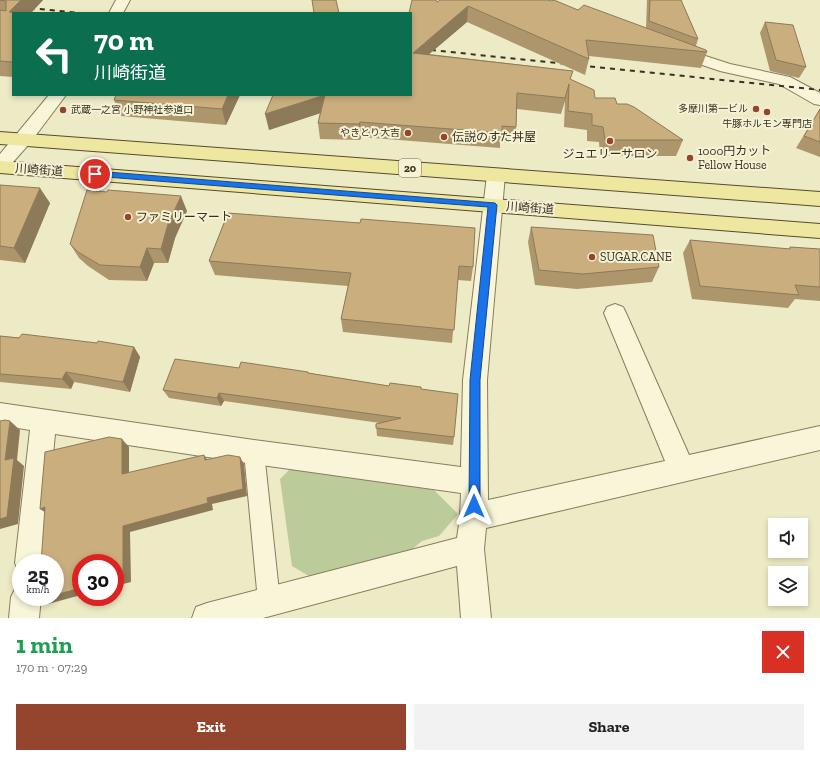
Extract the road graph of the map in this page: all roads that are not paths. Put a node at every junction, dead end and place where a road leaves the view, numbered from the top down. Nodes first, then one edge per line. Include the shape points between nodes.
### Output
1 (123, 0) edge
2 (117, 12) edge
3 (660, 45) edge
4 (57, 96) edge
5 (820, 100) edge
6 (0, 138) edge
7 (24, 140) junction
8 (0, 166) edge
9 (496, 175) junction
10 (820, 199) edge
11 (493, 205) junction
12 (820, 230) edge
13 (616, 313) dead end
14 (0, 414) edge
15 (44, 420) junction
16 (820, 438) edge
17 (254, 452) junction
18 (682, 469) junction
19 (474, 482) junction
20 (474, 517) junction
21 (470, 549) junction
22 (30, 554) edge
23 (269, 601) junction
24 (25, 606) edge
25 (24, 618) edge
26 (207, 618) edge
27 (476, 618) edge

1 - 2 street
3 - 5 street via 726,68 784,80
4 - 7 street
6 - 7 main road, 20
7 - 8 street
7 - 9 main road, 20
8 - 11 main road, 川崎街道
9 - 10 main road, 20
9 - 11 street
11 - 12 main road, 川崎街道
11 - 19 street via 475,380
13 - 18 street
14 - 15 street
15 - 17 street
15 - 22 street
16 - 18 street
17 - 19 street
17 - 23 lane
18 - 20 street
19 - 20 street
20 - 21 street
21 - 23 street
21 - 27 street
23 - 26 street
24 - 25 street

